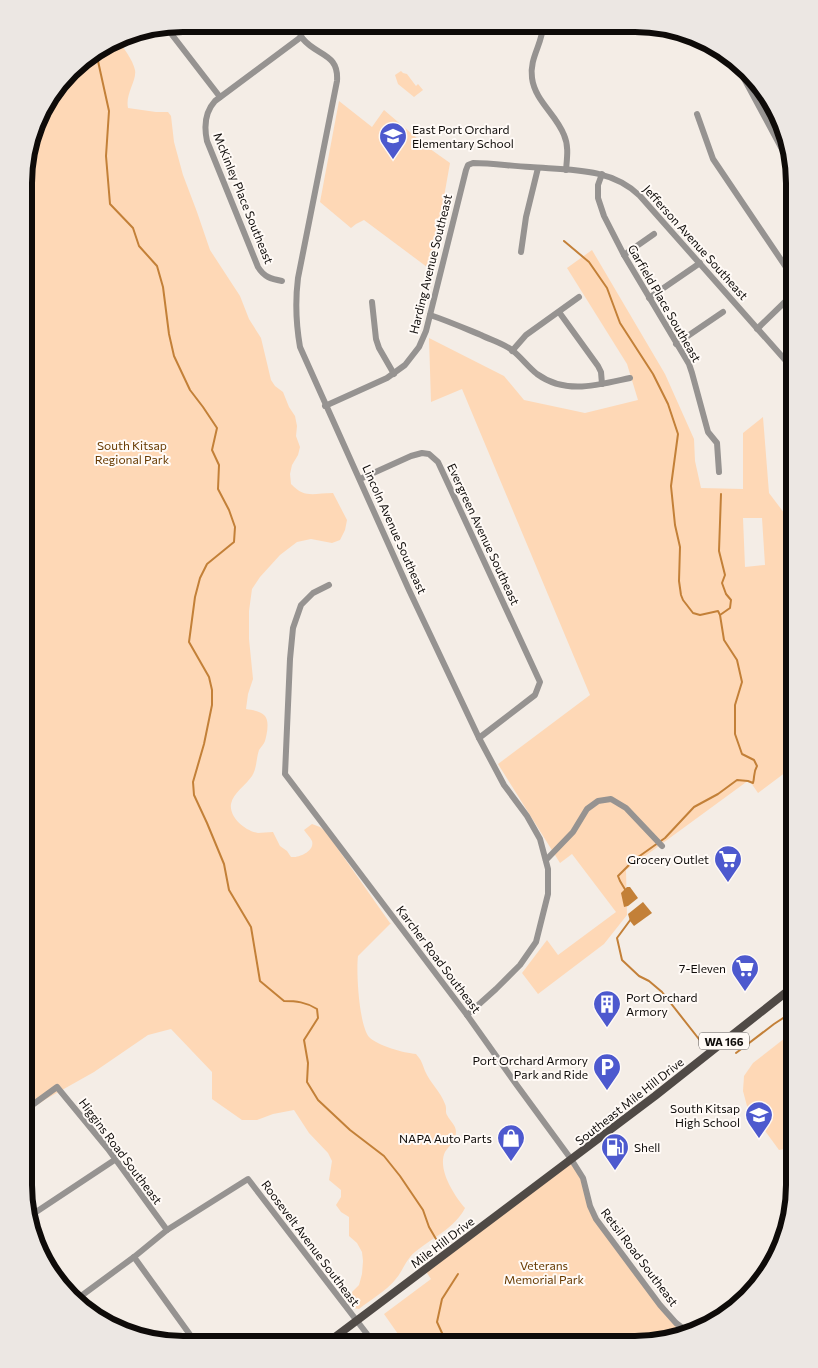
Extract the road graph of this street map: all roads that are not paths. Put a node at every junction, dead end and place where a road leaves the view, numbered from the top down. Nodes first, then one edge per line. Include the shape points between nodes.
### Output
1 (171, 33) edge
2 (299, 33) edge
3 (542, 33) edge
4 (301, 37) junction
5 (746, 83) edge
6 (220, 97) junction
7 (697, 114) dead end
8 (781, 147) edge
9 (468, 165) joint
10 (538, 168) junction
11 (566, 170) junction
12 (602, 174) junction
13 (654, 234) dead end
14 (521, 252) dead end
15 (624, 255) junction
16 (700, 264) junction
17 (786, 267) edge
18 (282, 281) dead end
19 (579, 297) dead end
20 (649, 298) junction
21 (786, 301) edge
22 (372, 302) dead end
23 (559, 312) junction
24 (723, 312) dead end
25 (430, 315) junction
26 (757, 329) junction
27 (676, 344) junction
28 (512, 350) junction
29 (786, 361) edge
30 (394, 374) junction
31 (630, 378) dead end
32 (602, 384) junction
33 (325, 406) junction
34 (719, 472) dead end
35 (360, 479) junction
36 (329, 585) dead end
37 (479, 738) junction
38 (662, 846) dead end
39 (546, 860) junction
40 (785, 993) edge
41 (467, 1015) junction
42 (33, 1104) edge
43 (116, 1159) junction
44 (571, 1159) junction
45 (35, 1213) edge
46 (167, 1230) junction
47 (134, 1257) junction
48 (82, 1295) edge
49 (356, 1321) junction
50 (683, 1328) edge
51 (191, 1336) edge
52 (336, 1336) edge
53 (367, 1336) edge

1 - 6 street
2 - 4 street
3 - 11 street via 534,55 532,78 540,100 564,135
4 - 6 street, McKinley Place Southeast
4 - 33 street, Lincoln Avenue Southeast via 333,62 337,71 296,298 300,347
5 - 8 street
6 - 18 street, McKinley Place Southeast via 208,110 207,141 258,267 268,278
7 - 17 street via 713,159
9 - 10 street, Jefferson Avenue Southeast
9 - 25 street, Harding Avenue Southeast
10 - 11 street, Jefferson Avenue Southeast
10 - 14 street
11 - 12 street, Jefferson Avenue Southeast
12 - 15 street, Garfield Place Southeast via 598,198
12 - 16 street, Jefferson Avenue Southeast via 635,191
13 - 15 street
15 - 20 street, Garfield Place Southeast
16 - 20 street
16 - 26 street, Jefferson Avenue Southeast
19 - 23 street
20 - 27 street, Garfield Place Southeast
21 - 26 street
22 - 30 street via 376,339
23 - 28 street via 526,335
23 - 32 street via 598,366
24 - 27 street
25 - 28 street
25 - 30 street, Harding Avenue Southeast via 419,348
26 - 29 street, Jefferson Avenue Southeast
27 - 34 street, Garfield Place Southeast via 689,364 708,432 717,443
28 - 32 street via 537,374 558,384 571,387
30 - 33 street, Harding Avenue Southeast
31 - 32 street
33 - 35 street, Lincoln Avenue Southeast
35 - 37 street, Lincoln Avenue Southeast
35 - 37 street, Evergreen Avenue Southeast via 422,452 438,462 540,682 535,695
36 - 41 street, Karcher Road Southeast via 313,593 301,605 293,628 285,774
37 - 39 street, Lincoln Avenue Southeast via 504,785 540,839
38 - 39 street via 626,808 611,799 598,801 587,809 573,832
39 - 41 street, Lincoln Avenue Southeast via 548,894 536,942 520,965
40 - 44 main road, Southeast Mile Hill Drive / WA 166
41 - 44 street, Karcher Road Southeast
42 - 43 street, Higgins Road Southeast via 57,1087
43 - 45 street
43 - 46 street, Higgins Road Southeast
44 - 49 main road, Mile Hill Drive / WA 166
44 - 50 street, Retsil Road Southeast via 582,1178 596,1219 660,1305
46 - 47 street
46 - 49 street, Roosevelt Avenue Southeast via 248,1179
47 - 48 street
47 - 51 street
49 - 52 main road, Mile Hill Drive / WA 166
49 - 53 street, Roosevelt Avenue Southeast

